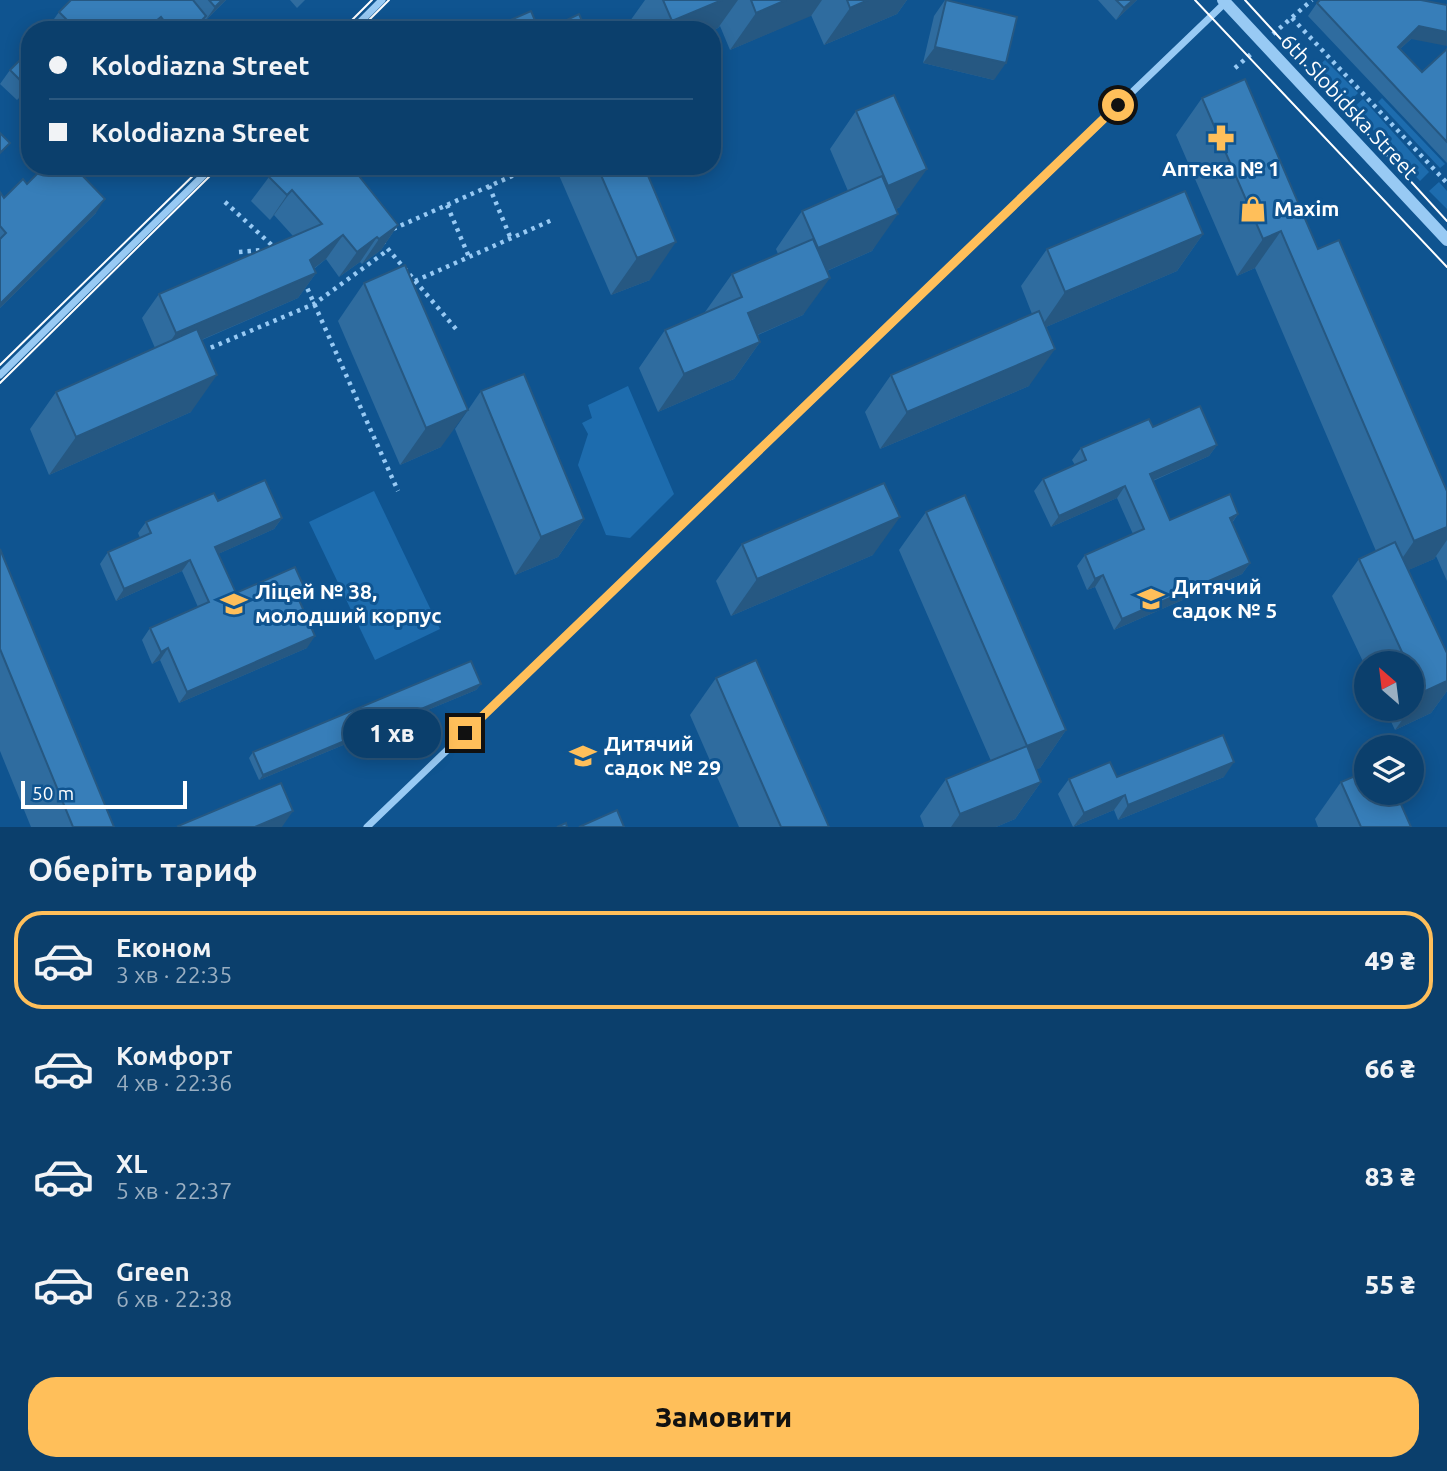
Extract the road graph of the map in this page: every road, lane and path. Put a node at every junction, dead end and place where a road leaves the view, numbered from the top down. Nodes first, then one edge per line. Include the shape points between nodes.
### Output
1 (382, 0) edge
2 (1312, 0) edge
3 (1225, 1) edge
4 (361, 21) edge
5 (204, 175) edge
6 (514, 175) edge
7 (1447, 183) edge
8 (489, 186) junction
9 (225, 202) dead end
10 (447, 205) junction
11 (552, 220) dead end
12 (388, 231) edge
13 (376, 236) edge
14 (511, 239) junction
15 (1447, 240) edge
16 (277, 250) junction
17 (388, 250) junction
18 (239, 252) dead end
19 (284, 256) edge
20 (469, 257) junction
21 (304, 280) edge
22 (415, 281) junction
23 (314, 304) junction
24 (456, 330) dead end
25 (190, 356) edge
26 (0, 375) edge
27 (398, 491) dead end
28 (367, 827) edge

1 - 4 street
2 - 7 path via 1292,18
3 - 15 street, 6th Slobidska Street
3 - 28 street
5 - 26 street
6 - 8 path
8 - 10 path
8 - 14 path
9 - 16 path
10 - 12 path
10 - 20 path
11 - 14 path
13 - 17 path
14 - 20 path
16 - 18 path
16 - 19 path
17 - 22 path
17 - 23 path
20 - 22 path
21 - 23 path
22 - 24 path
23 - 25 path
23 - 27 path

